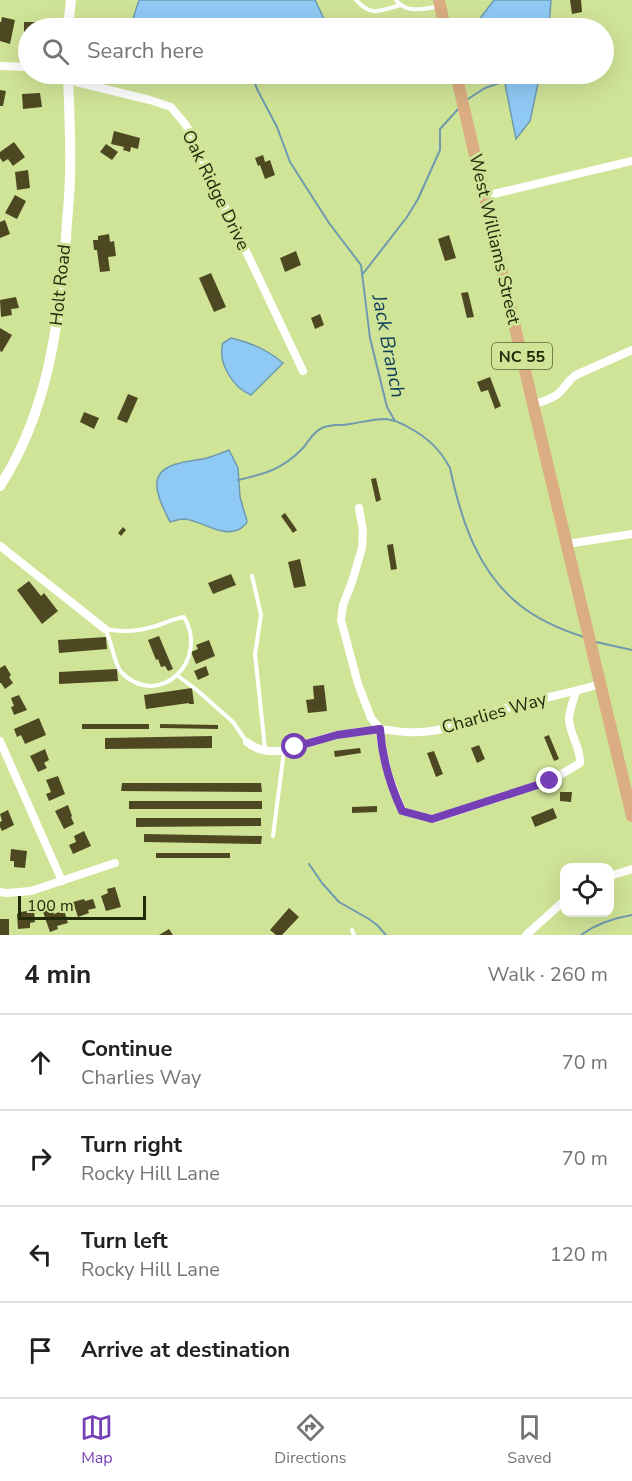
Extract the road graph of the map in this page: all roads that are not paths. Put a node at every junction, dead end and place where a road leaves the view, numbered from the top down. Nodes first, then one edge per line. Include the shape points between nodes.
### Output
1 (71, 0) edge
2 (356, 0) edge
3 (396, 0) edge
4 (439, 3) edge
5 (399, 5) junction
6 (69, 18) edge
7 (443, 18) edge
8 (0, 66) edge
9 (18, 67) edge
10 (68, 84) edge
11 (93, 84) edge
12 (458, 84) edge
13 (632, 161) edge
14 (485, 196) junction
15 (632, 350) edge
16 (303, 371) dead end
17 (534, 404) junction
18 (0, 486) edge
19 (359, 507) dead end
20 (632, 534) edge
21 (567, 544) junction
22 (0, 546) edge
23 (252, 576) dead end
24 (105, 629) junction
25 (178, 676) junction
26 (600, 684) junction
27 (576, 692) junction
28 (380, 729) junction
29 (0, 741) edge
30 (247, 742) joint
31 (266, 750) junction
32 (284, 751) junction
33 (632, 816) edge
34 (273, 837) dead end
35 (115, 863) dead end
36 (632, 869) edge
37 (614, 874) edge
38 (62, 881) junction
39 (0, 892) edge
40 (560, 905) edge
41 (352, 930) dead end
42 (354, 935) edge
43 (526, 935) edge

1 - 6 street
2 - 5 lane via 366,10 377,12
3 - 5 lane
4 - 5 lane via 416,10
4 - 7 main road
8 - 9 street
10 - 18 street, Holt Road via 70,175 53,344 43,390 27,434
11 - 16 street, Oak Ridge Drive via 171,107 186,125
12 - 14 main road, West Williams Street / NC 55
13 - 14 street
14 - 17 main road, West Williams Street / NC 55
15 - 17 street via 570,378 557,394
17 - 21 main road, West Williams Street / NC 55
19 - 28 street via 362,548 341,620 358,684 371,718
20 - 21 street
21 - 26 main road, NC 55
22 - 24 street
23 - 31 lane via 261,615 255,654
24 - 25 lane via 120,671 135,682 147,687
24 - 25 lane via 132,631 184,617 191,644 187,663
25 - 30 lane via 228,718
26 - 27 street, Charlies Way
26 - 33 main road, NC 55
27 - 28 street, Charlies Way via 530,701 447,728 405,732
27 - 28 street via 569,723 580,763 550,781 432,819 402,811 388,774
28 - 32 street, Charlies Way via 337,735
29 - 38 street
30 - 31 street, Charlies Way
31 - 32 street, Charlies Way
32 - 34 lane
35 - 38 street
36 - 37 street
38 - 39 street via 31,891
40 - 43 street
41 - 42 lane

